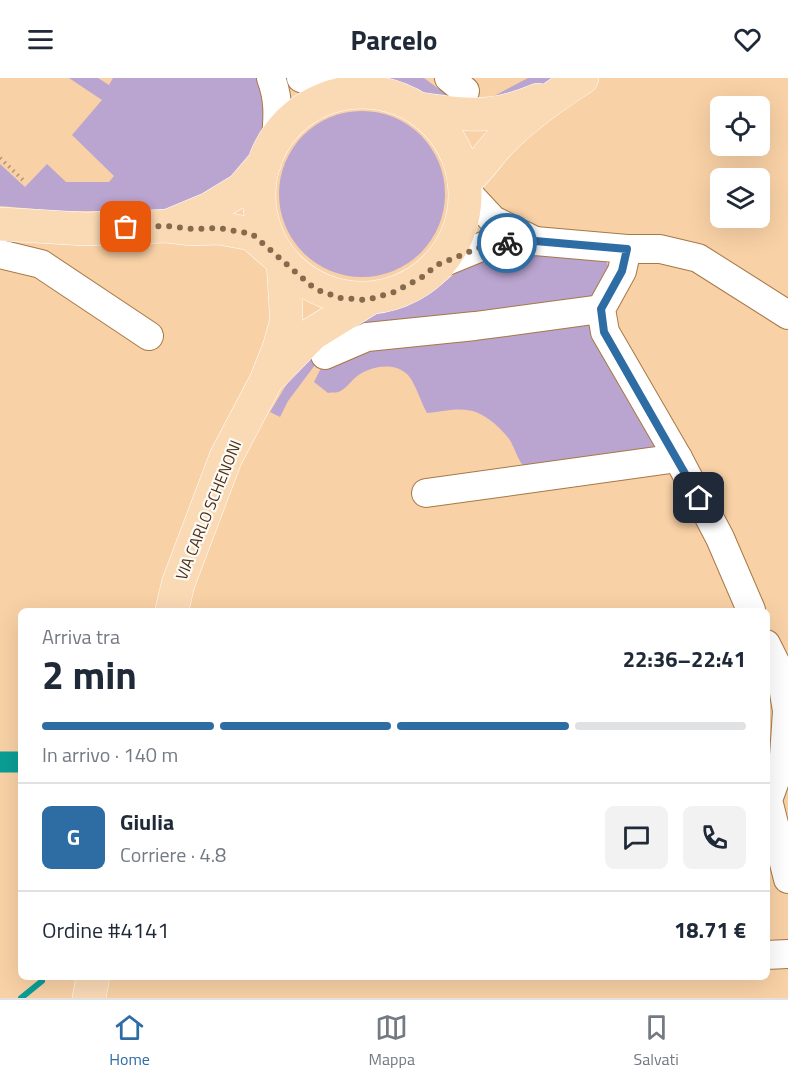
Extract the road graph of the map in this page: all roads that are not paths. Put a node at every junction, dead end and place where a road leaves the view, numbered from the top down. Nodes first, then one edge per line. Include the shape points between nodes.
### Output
1 (270, 78) edge
2 (301, 78) edge
3 (574, 83) edge
4 (342, 94) junction
5 (421, 109) junction
6 (270, 151) junction
7 (465, 187) junction
8 (0, 224) edge
9 (167, 226) junction
10 (535, 241) junction
11 (627, 249) junction
12 (0, 254) edge
13 (281, 260) junction
14 (437, 265) junction
15 (367, 300) junction
16 (601, 309) junction
17 (787, 311) edge
18 (149, 336) dead end
19 (325, 356) dead end
20 (266, 381) junction
21 (678, 458) junction
22 (426, 493) dead end
23 (172, 608) edge
24 (750, 608) edge
25 (770, 652) edge
26 (770, 794) edge
27 (770, 808) edge
28 (788, 879) edge
29 (788, 954) edge
30 (770, 955) edge
31 (92, 980) edge
32 (89, 998) edge

1 - 6 street via 279,111
2 - 4 street
3 - 5 main road via 499,113 469,116
3 - 7 main road via 501,141
4 - 5 main road via 384,95
4 - 6 main road via 299,114
5 - 7 main road via 441,127 456,149
6 - 9 main road via 242,189 209,209
6 - 13 main road via 259,183 259,212
7 - 10 street via 493,220
7 - 14 main road via 460,226
8 - 9 main road
9 - 13 main road via 252,234
10 - 11 street
10 - 14 street via 486,245
11 - 16 street via 622,271
11 - 17 street via 660,249 698,258
12 - 18 street via 41,264
13 - 15 main road via 315,289 340,298
13 - 20 main road via 286,322
14 - 15 main road via 408,286
15 - 20 main road via 312,334
16 - 19 street via 367,337
16 - 21 street via 604,332
20 - 23 main road, VIA CARLO SCHENONI via 226,457
21 - 22 street
21 - 24 street via 720,538
25 - 26 street via 781,674 787,711 784,756
27 - 28 street
29 - 30 street
31 - 32 main road

